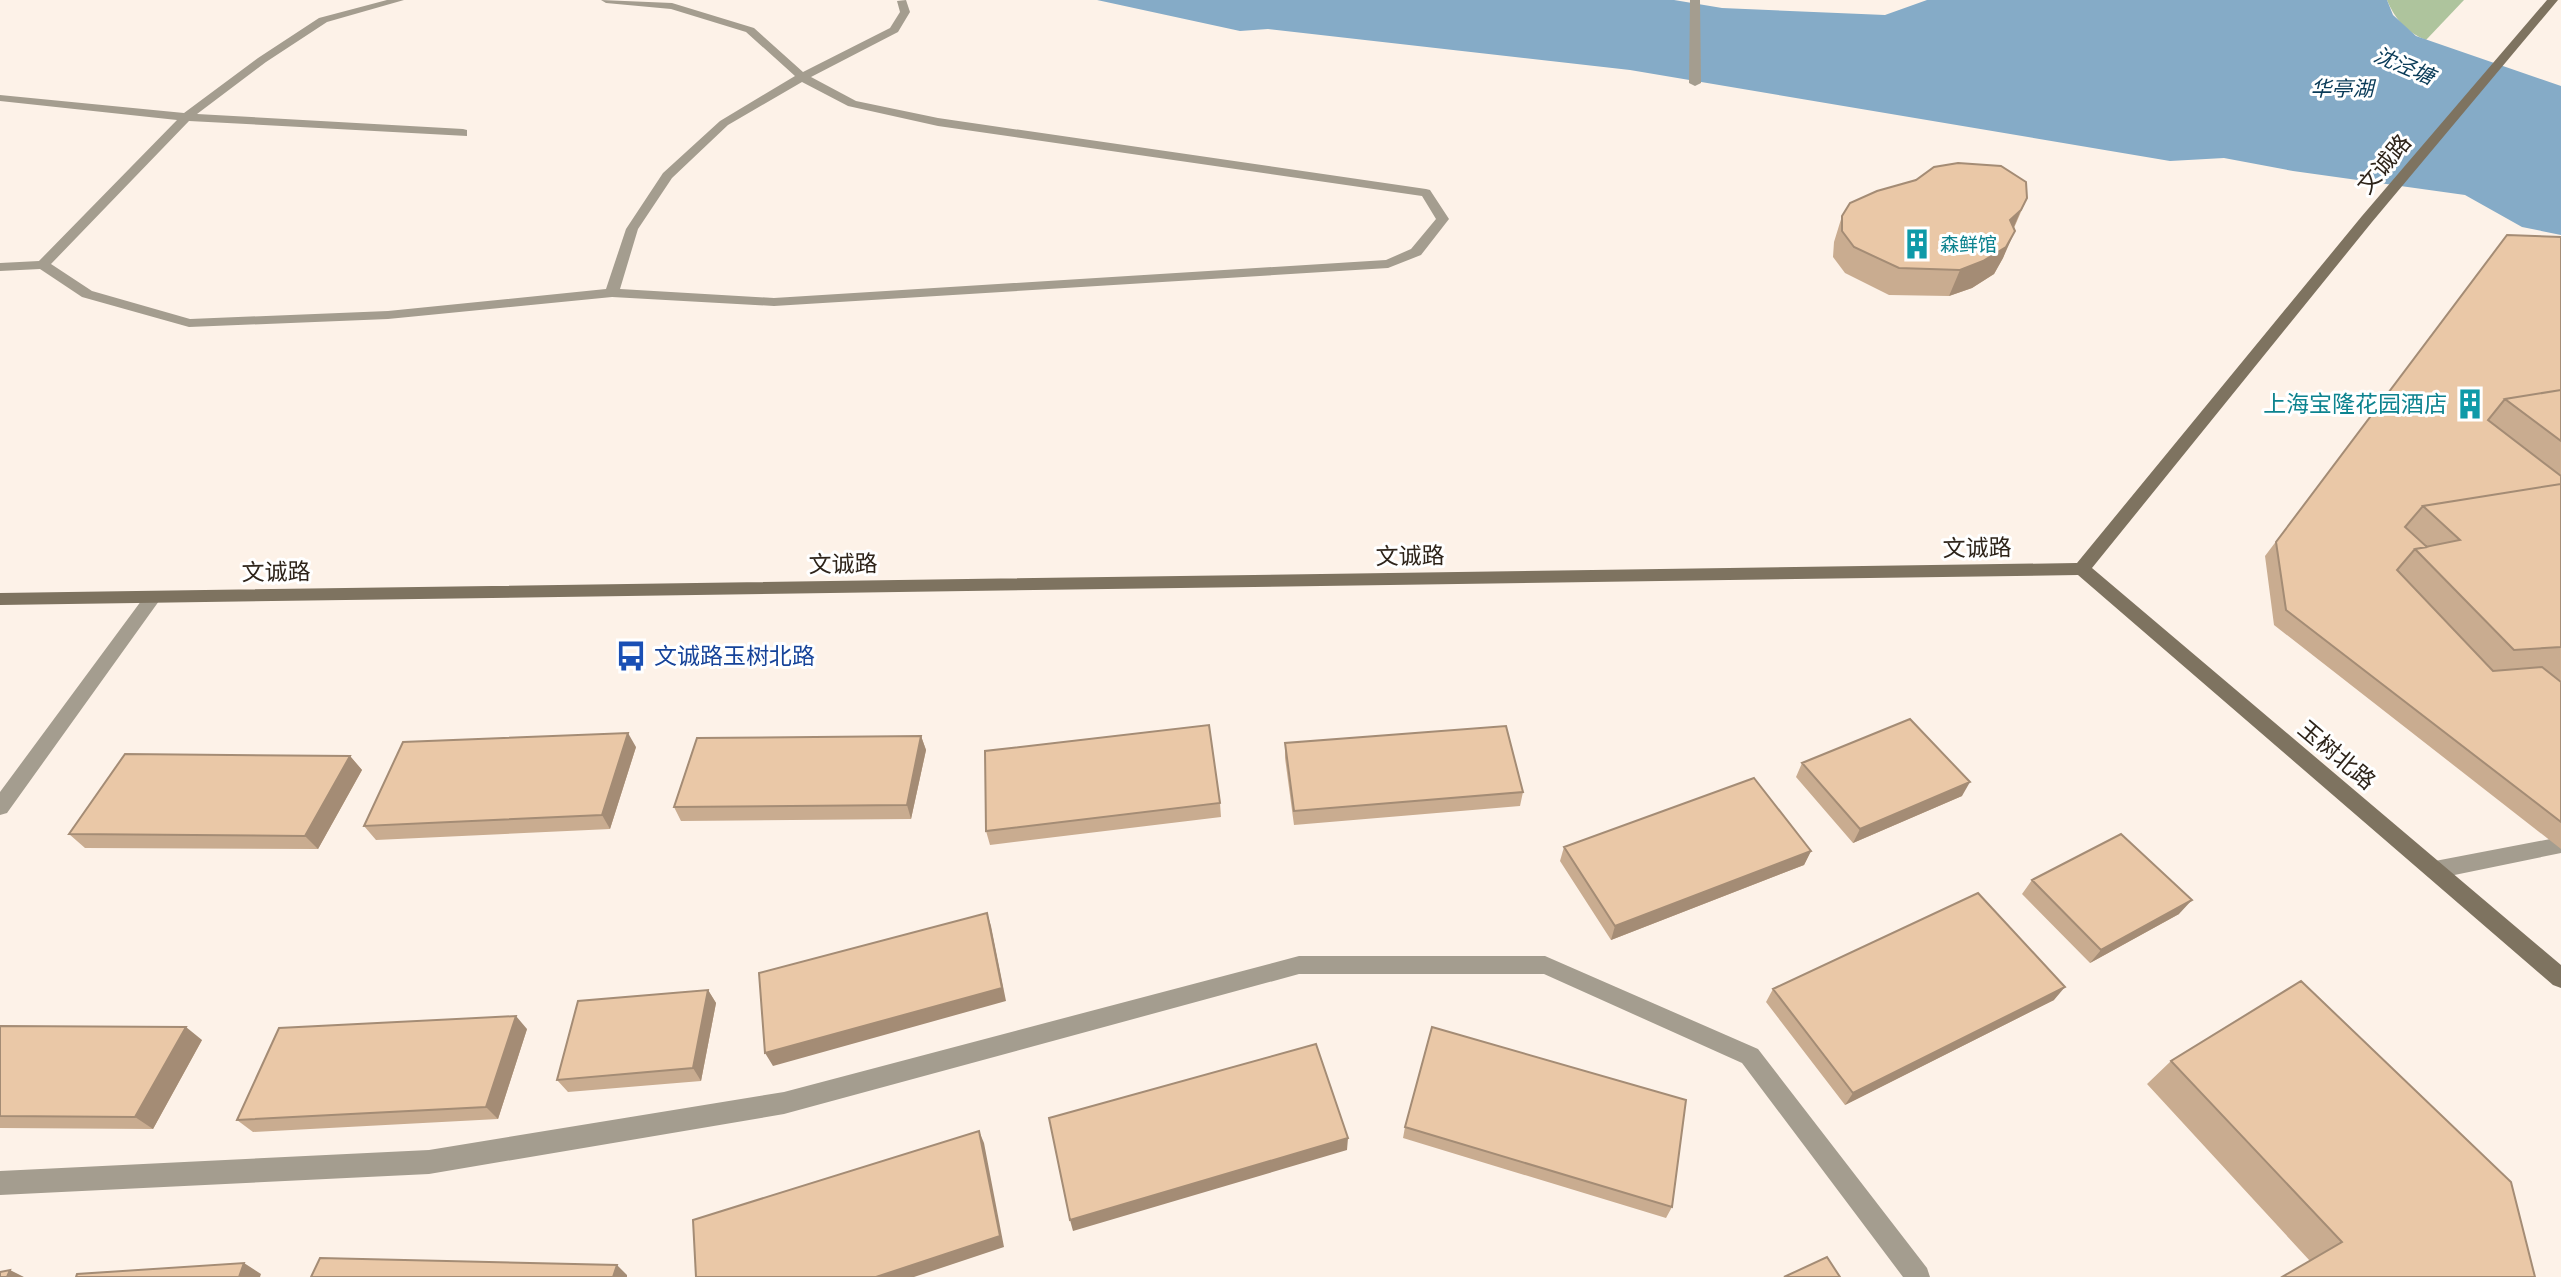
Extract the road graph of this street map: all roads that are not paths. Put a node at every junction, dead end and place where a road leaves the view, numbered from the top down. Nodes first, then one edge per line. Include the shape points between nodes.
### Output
1 (399, 0) edge
2 (606, 0) edge
3 (2553, 0) edge
4 (902, 1) edge
5 (1695, 2) edge
6 (802, 78) junction
7 (1695, 83) dead end
8 (0, 98) edge
9 (186, 117) junction
10 (463, 133) dead end
11 (43, 265) junction
12 (0, 267) edge
13 (612, 293) junction
14 (2082, 569) junction
15 (153, 597) junction
16 (0, 599) edge
17 (0, 807) edge
18 (2561, 845) edge
19 (2435, 870) junction
20 (2561, 978) edge
21 (0, 1184) edge
22 (1918, 1277) edge

1 - 9 street via 323,20
2 - 6 street via 672,6 750,30
3 - 14 street, 文诚路 via 2367,219
4 - 6 street via 905,12 894,30
5 - 7 street
6 - 13 street via 724,123 667,176 632,229
6 - 13 street via 852,104 938,122 1426,193 1443,219 1416,252 1388,264 774,302
8 - 9 street
9 - 10 street
9 - 11 street
11 - 12 street
11 - 13 street via 87,294 189,323 388,315
14 - 15 street, 文诚路
14 - 19 street, 玉树北路
15 - 16 street, 文诚路
15 - 17 street
18 - 19 street
19 - 20 street, 玉树北路
21 - 22 street via 429,1162 784,1103 1299,965 1545,965 1750,1056

